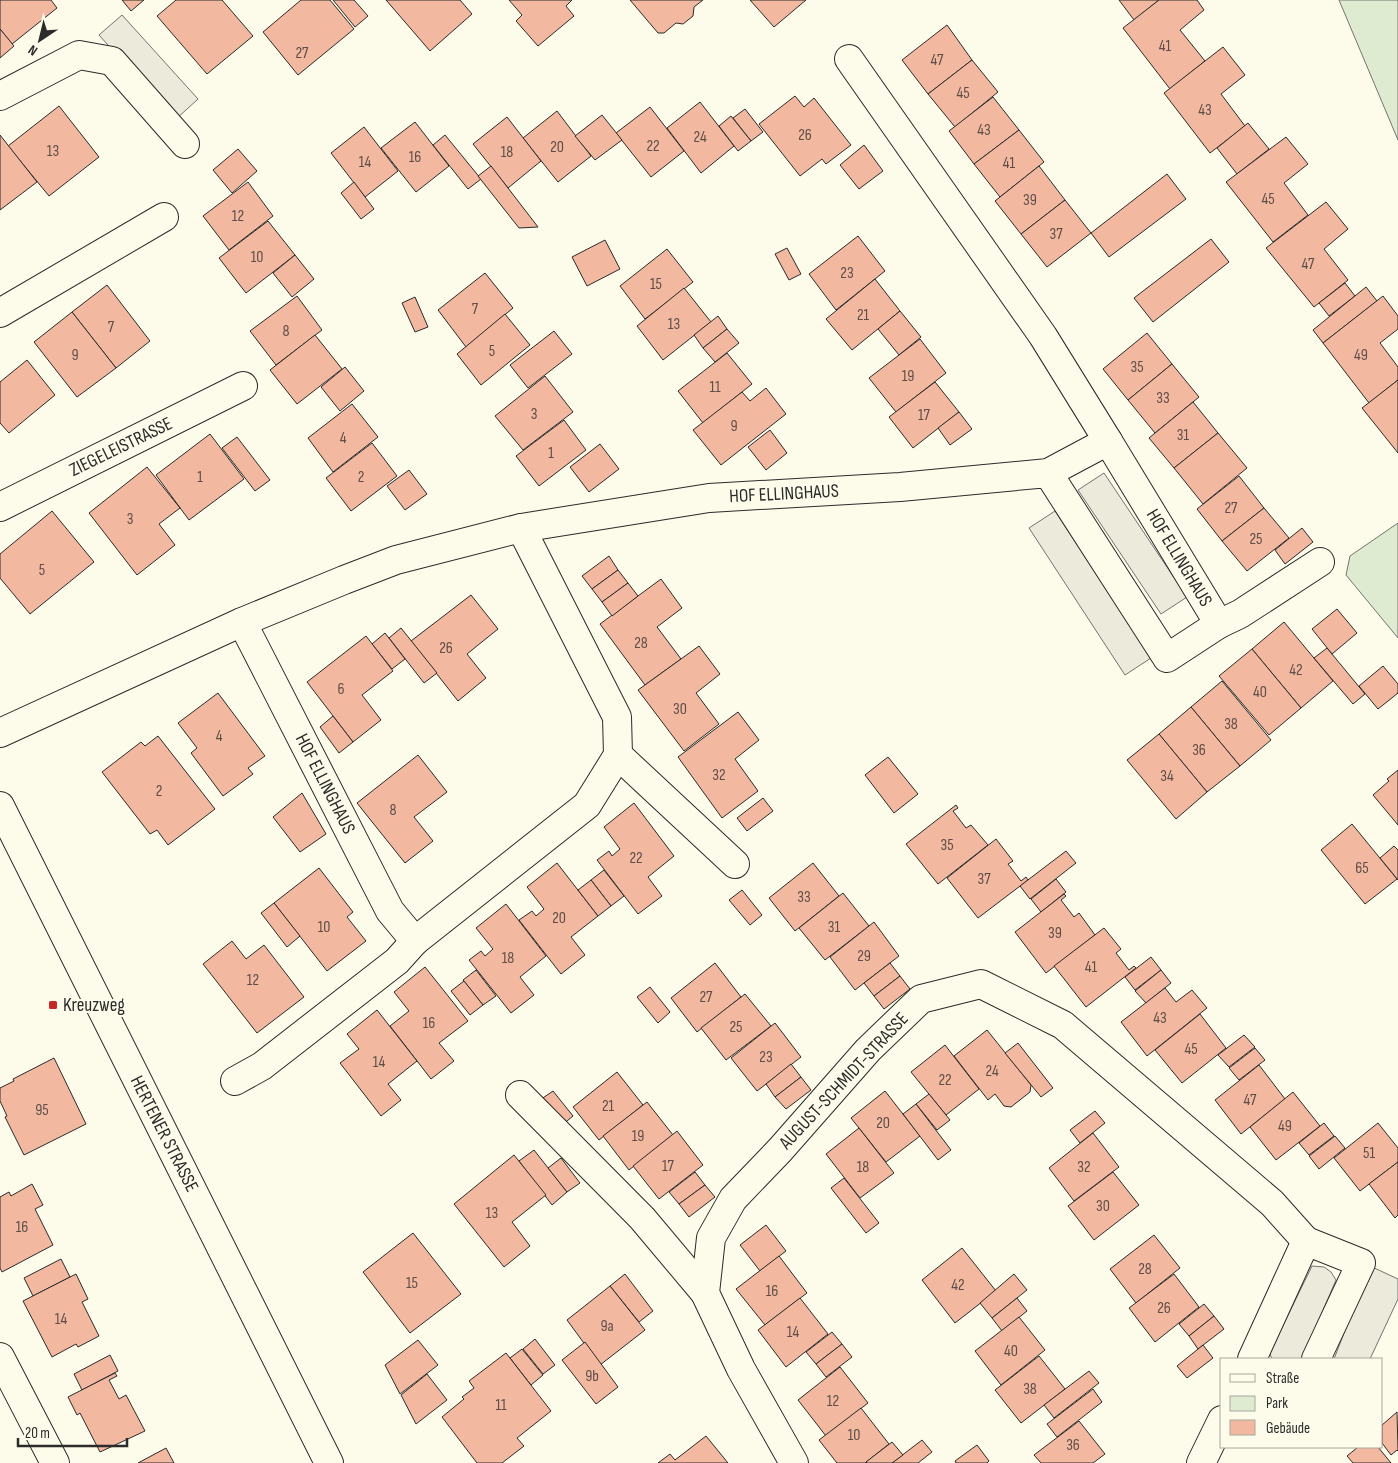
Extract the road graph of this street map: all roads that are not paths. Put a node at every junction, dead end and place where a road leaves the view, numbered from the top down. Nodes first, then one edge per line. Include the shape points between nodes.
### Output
1 (849, 59) dead end
2 (0, 96) edge
3 (185, 144) dead end
4 (164, 217) dead end
5 (0, 313) edge
6 (243, 386) dead end
7 (1108, 441) junction
8 (1048, 474) junction
9 (0, 507) edge
10 (521, 528) junction
11 (1320, 562) dead end
12 (242, 622) junction
13 (1219, 624) junction
14 (0, 732) edge
15 (618, 755) junction
16 (0, 806) edge
17 (735, 864) dead end
18 (415, 941) junction
19 (235, 1081) dead end
20 (520, 1095) dead end
21 (1306, 1241) junction
22 (705, 1293) junction
23 (0, 1357) edge
24 (1252, 1358) edge
25 (1316, 1358) edge
26 (1220, 1424) edge
27 (55, 1463) edge
28 (329, 1463) edge
29 (794, 1463) edge
30 (1202, 1463) edge

1 - 7 street, HOF ELLINGHAUS via 1043,336
2 - 3 street via 79,55 112,61
4 - 5 street
6 - 9 street, ZIEGELEISTRASSE
7 - 8 street, HOF ELLINGHAUS
7 - 13 street, HOF ELLINGHAUS
8 - 10 street, HOF ELLINGHAUS via 900,487 709,498
8 - 13 street, HOF ELLINGHAUS via 1167,658
10 - 12 street, HOF ELLINGHAUS via 396,560
10 - 15 street via 617,717
11 - 13 street, HOF ELLINGHAUS
12 - 14 street, HOF ELLINGHAUS
12 - 18 street, HOF ELLINGHAUS via 390,911
15 - 17 street
15 - 18 street via 588,805
16 - 28 street, HERTENER STRASSE
18 - 19 street via 397,962 262,1066
20 - 22 street via 642,1218
21 - 22 street, AUGUST-SCHMIDT-STRASSE via 1272,1203 1063,1025 981,984 921,999 868,1050 734,1199 711,1238
21 - 24 street
21 - 25 street, AUGUST-SCHMIDT-STRASSE via 1361,1263
22 - 29 street via 741,1369
23 - 27 street
26 - 30 street

